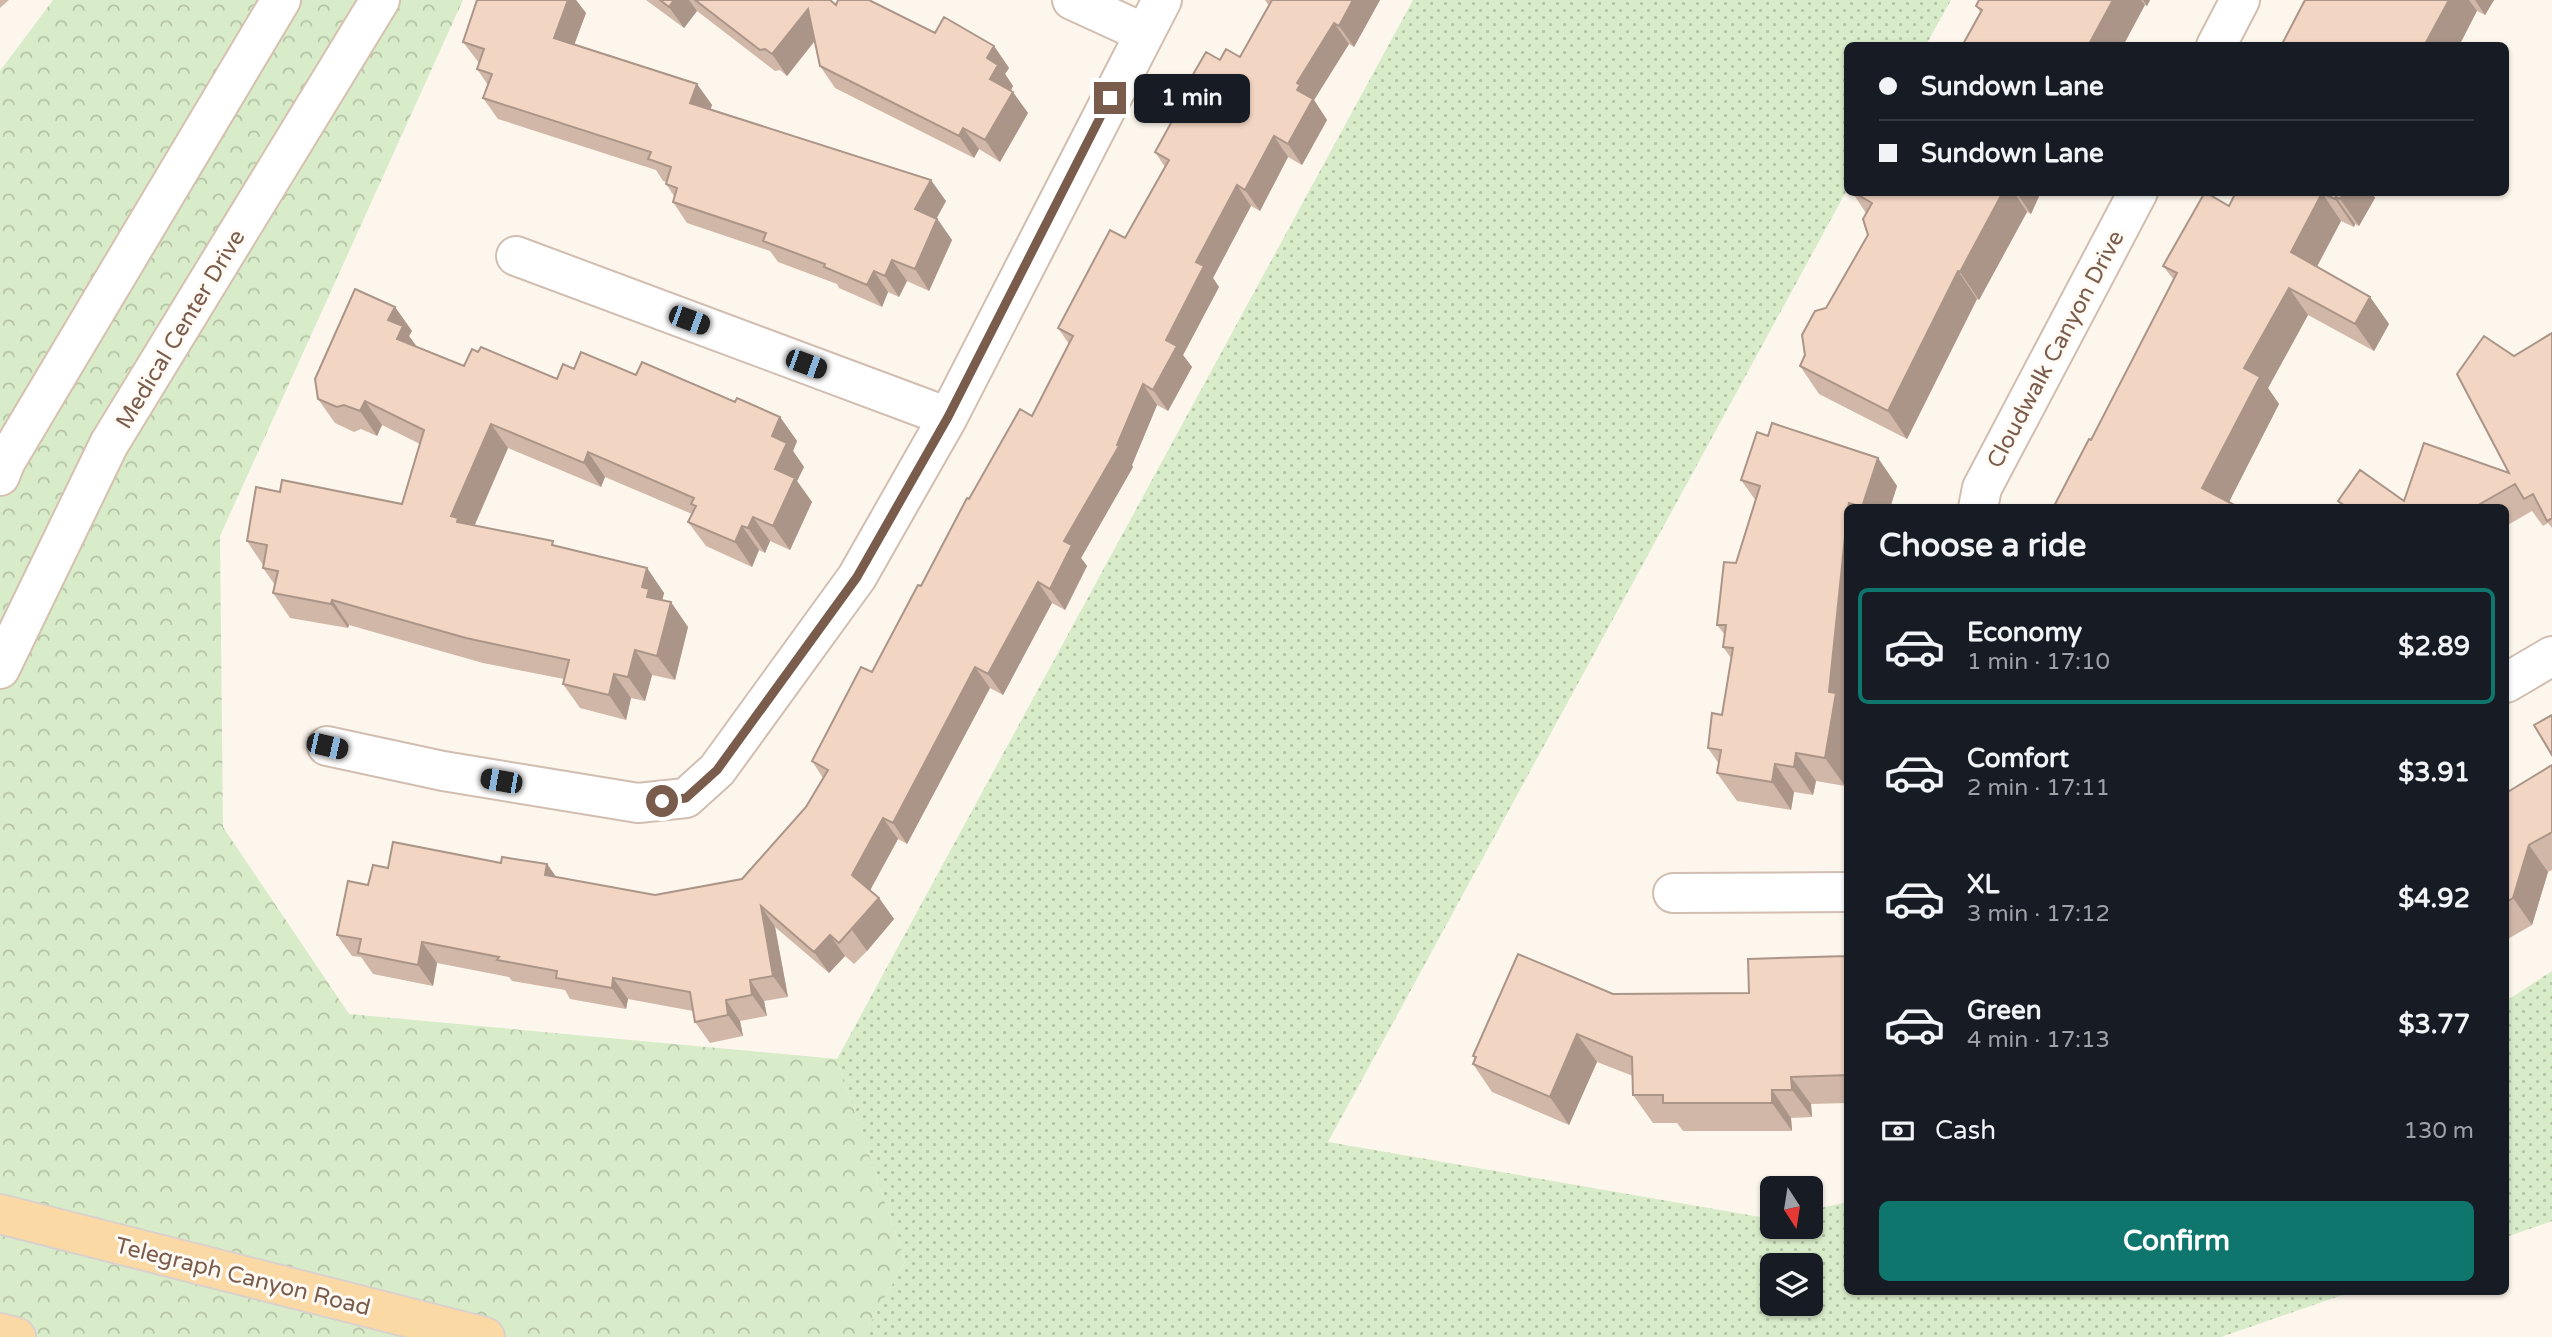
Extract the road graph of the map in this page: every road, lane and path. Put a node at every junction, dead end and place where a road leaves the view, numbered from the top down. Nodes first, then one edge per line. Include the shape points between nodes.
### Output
1 (281, 0) edge
2 (380, 0) edge
3 (1072, 0) edge
4 (1162, 0) edge
5 (2240, 0) edge
6 (1144, 33) junction
7 (2218, 42) edge
8 (2136, 196) edge
9 (516, 256) dead end
10 (948, 417) junction
11 (0, 476) edge
12 (1979, 504) edge
13 (2552, 656) edge
14 (0, 669) edge
15 (2509, 681) edge
16 (327, 746) dead end
17 (1844, 892) edge
18 (1673, 893) dead end
19 (0, 1214) edge
20 (0, 1333) edge
21 (16, 1337) edge
22 (485, 1337) edge

1 - 11 street
2 - 14 street, Medical Center Drive via 109,444
3 - 6 street
4 - 6 street
5 - 7 street
6 - 10 street
8 - 12 street, Cloudwalk Canyon Drive via 1982,488
9 - 10 street
10 - 16 street via 857,577 717,770 686,798 638,803 443,771
13 - 15 street
17 - 18 street
19 - 22 main road, Telegraph Canyon Road
20 - 21 main road

